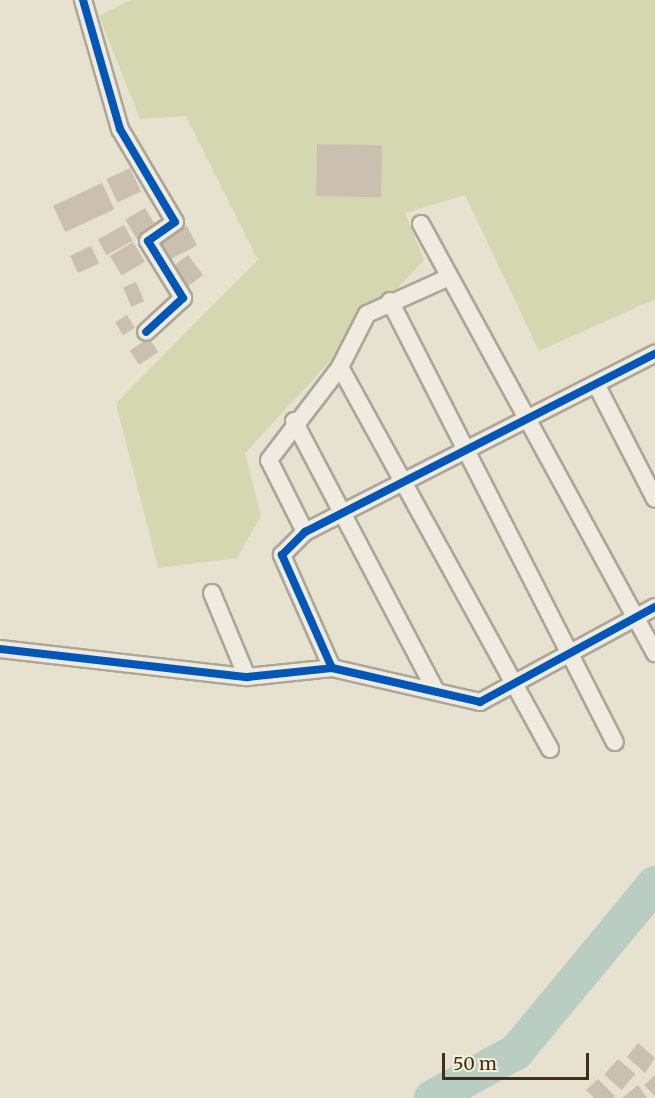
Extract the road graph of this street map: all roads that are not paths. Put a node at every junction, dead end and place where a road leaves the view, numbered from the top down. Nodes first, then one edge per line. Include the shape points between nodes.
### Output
1 (83, 0) edge
2 (421, 224) dead end
3 (447, 278) junction
4 (390, 301) junction
5 (146, 332) dead end
6 (655, 354) edge
7 (340, 367) junction
8 (596, 384) junction
9 (526, 419) junction
10 (294, 422) junction
11 (464, 451) junction
12 (403, 482) junction
13 (655, 499) edge
14 (341, 514) junction
15 (305, 532) junction
16 (212, 592) dead end
17 (655, 607) edge
18 (636, 617) junction
19 (0, 649) edge
20 (570, 653) junction
21 (655, 653) edge
22 (332, 668) junction
23 (247, 676) junction
24 (514, 684) junction
25 (435, 689) junction
26 (615, 742) dead end
27 (550, 749) dead end

1 - 5 street via 120,129 175,222 148,241 183,298
2 - 3 street
3 - 4 street
3 - 9 street
4 - 7 street via 367,314
4 - 11 street
6 - 8 street
7 - 10 street
7 - 12 street
8 - 9 street
8 - 13 street
9 - 11 street
9 - 18 street
10 - 14 street
10 - 15 street via 269,460
11 - 12 street
11 - 20 street
12 - 14 street
12 - 24 street
14 - 15 street
14 - 25 street
15 - 22 street via 282,555
16 - 23 street
17 - 18 street
18 - 20 street
18 - 21 street
19 - 23 street
20 - 24 street
20 - 26 street
22 - 23 street
22 - 25 street
24 - 25 street via 480,702
24 - 27 street

